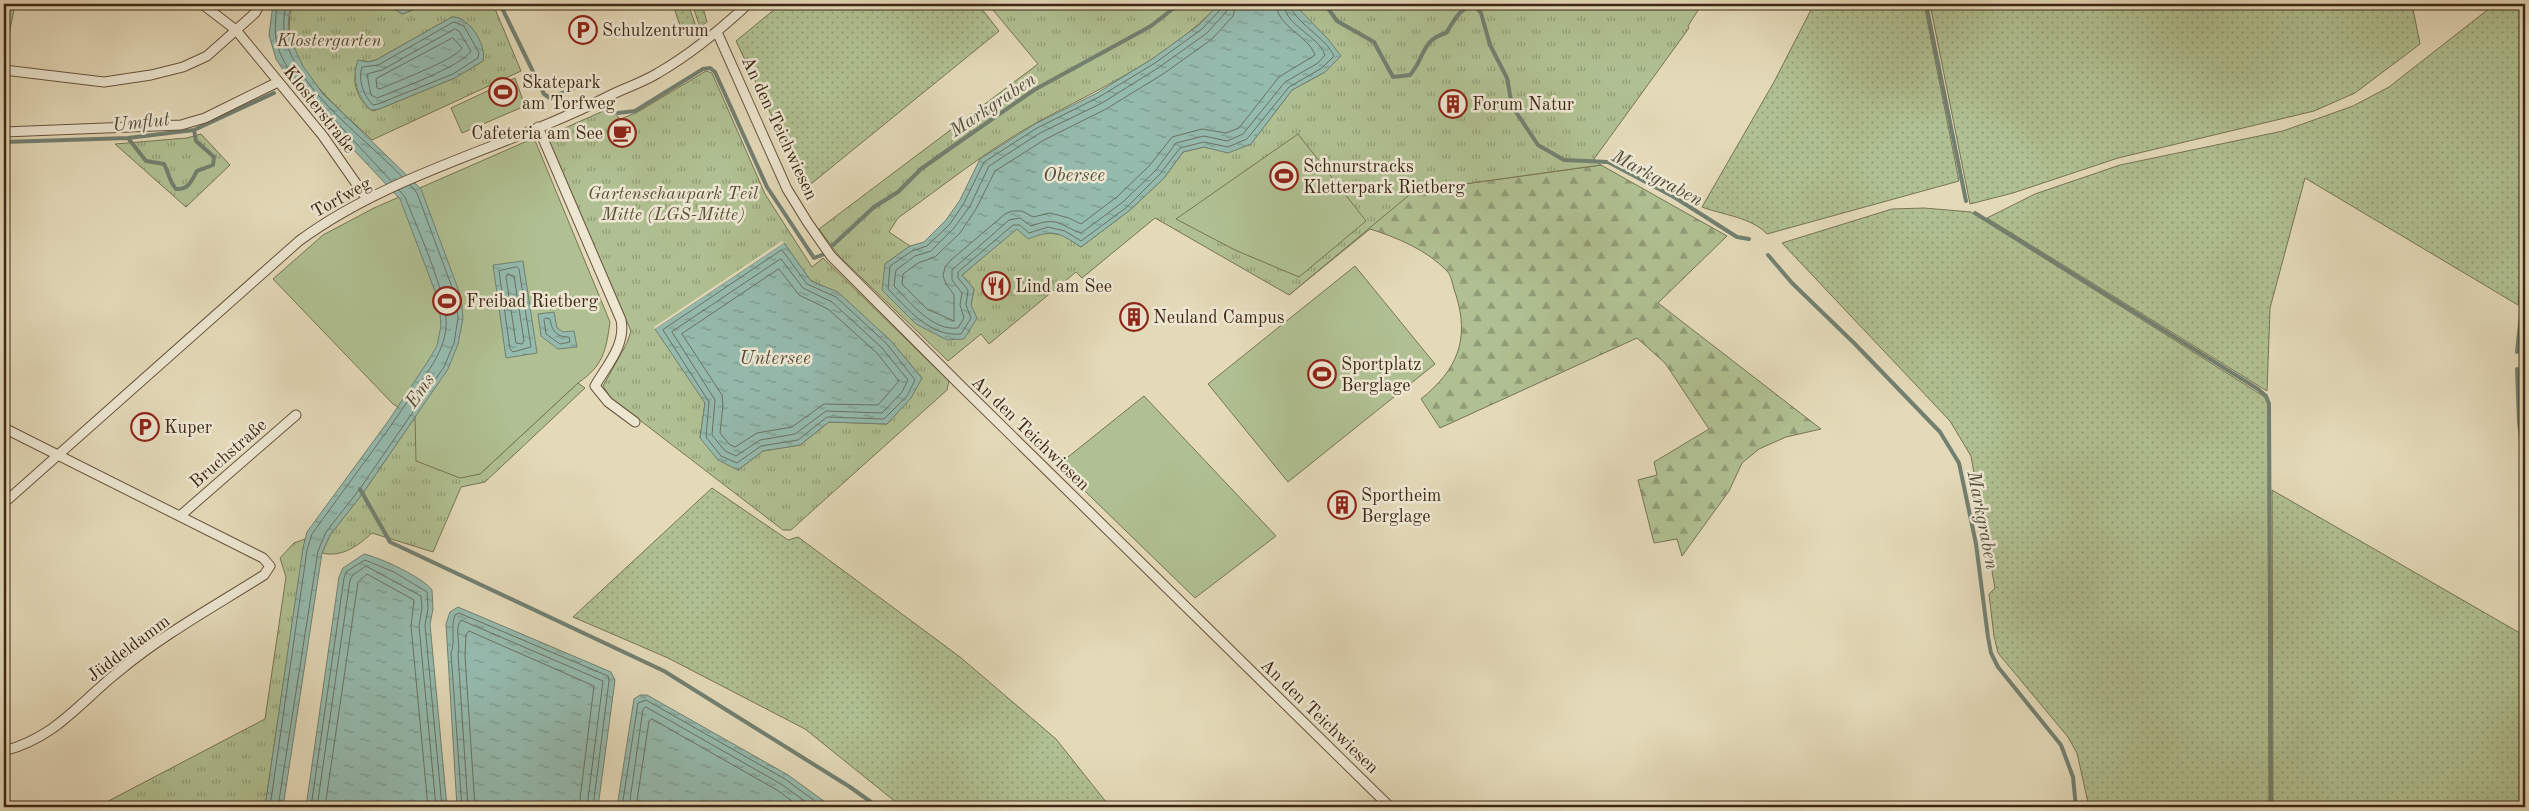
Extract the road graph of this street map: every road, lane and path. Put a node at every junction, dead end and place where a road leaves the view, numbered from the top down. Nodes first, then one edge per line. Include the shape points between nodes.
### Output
1 (202, 4) edge
2 (260, 4) edge
3 (748, 4) edge
4 (236, 30) junction
5 (717, 32) junction
6 (4, 70) edge
7 (278, 82) junction
8 (538, 127) junction
9 (4, 132) edge
10 (364, 195) junction
11 (2525, 353) edge
12 (2525, 406) edge
13 (296, 415) dead end
14 (635, 422) dead end
15 (4, 428) edge
16 (59, 456) junction
17 (4, 503) edge
18 (180, 516) junction
19 (4, 751) edge
20 (1390, 807) edge

1 - 4 street, Klosterstraße
2 - 4 street
3 - 5 street, Torfweg
4 - 6 street via 206,56 151,76 104,82
4 - 7 street, Klosterstraße
5 - 8 street, Torfweg via 684,57 641,82 588,108
5 - 20 street, An den Teichwiesen via 787,189 831,256
7 - 9 street via 205,118 181,125
7 - 10 street, Klosterstraße via 323,136
8 - 10 street, Torfweg via 381,192
8 - 14 street via 621,320 621,342 595,386 608,402
10 - 16 street, Torfweg via 299,241
11 - 12 street
13 - 18 street, Bruchstraße
15 - 16 street
16 - 17 street, Torfweg
16 - 18 street
18 - 19 street, Jüddeldamm via 263,558 270,566 264,574 161,640 118,672 53,730 30,743

